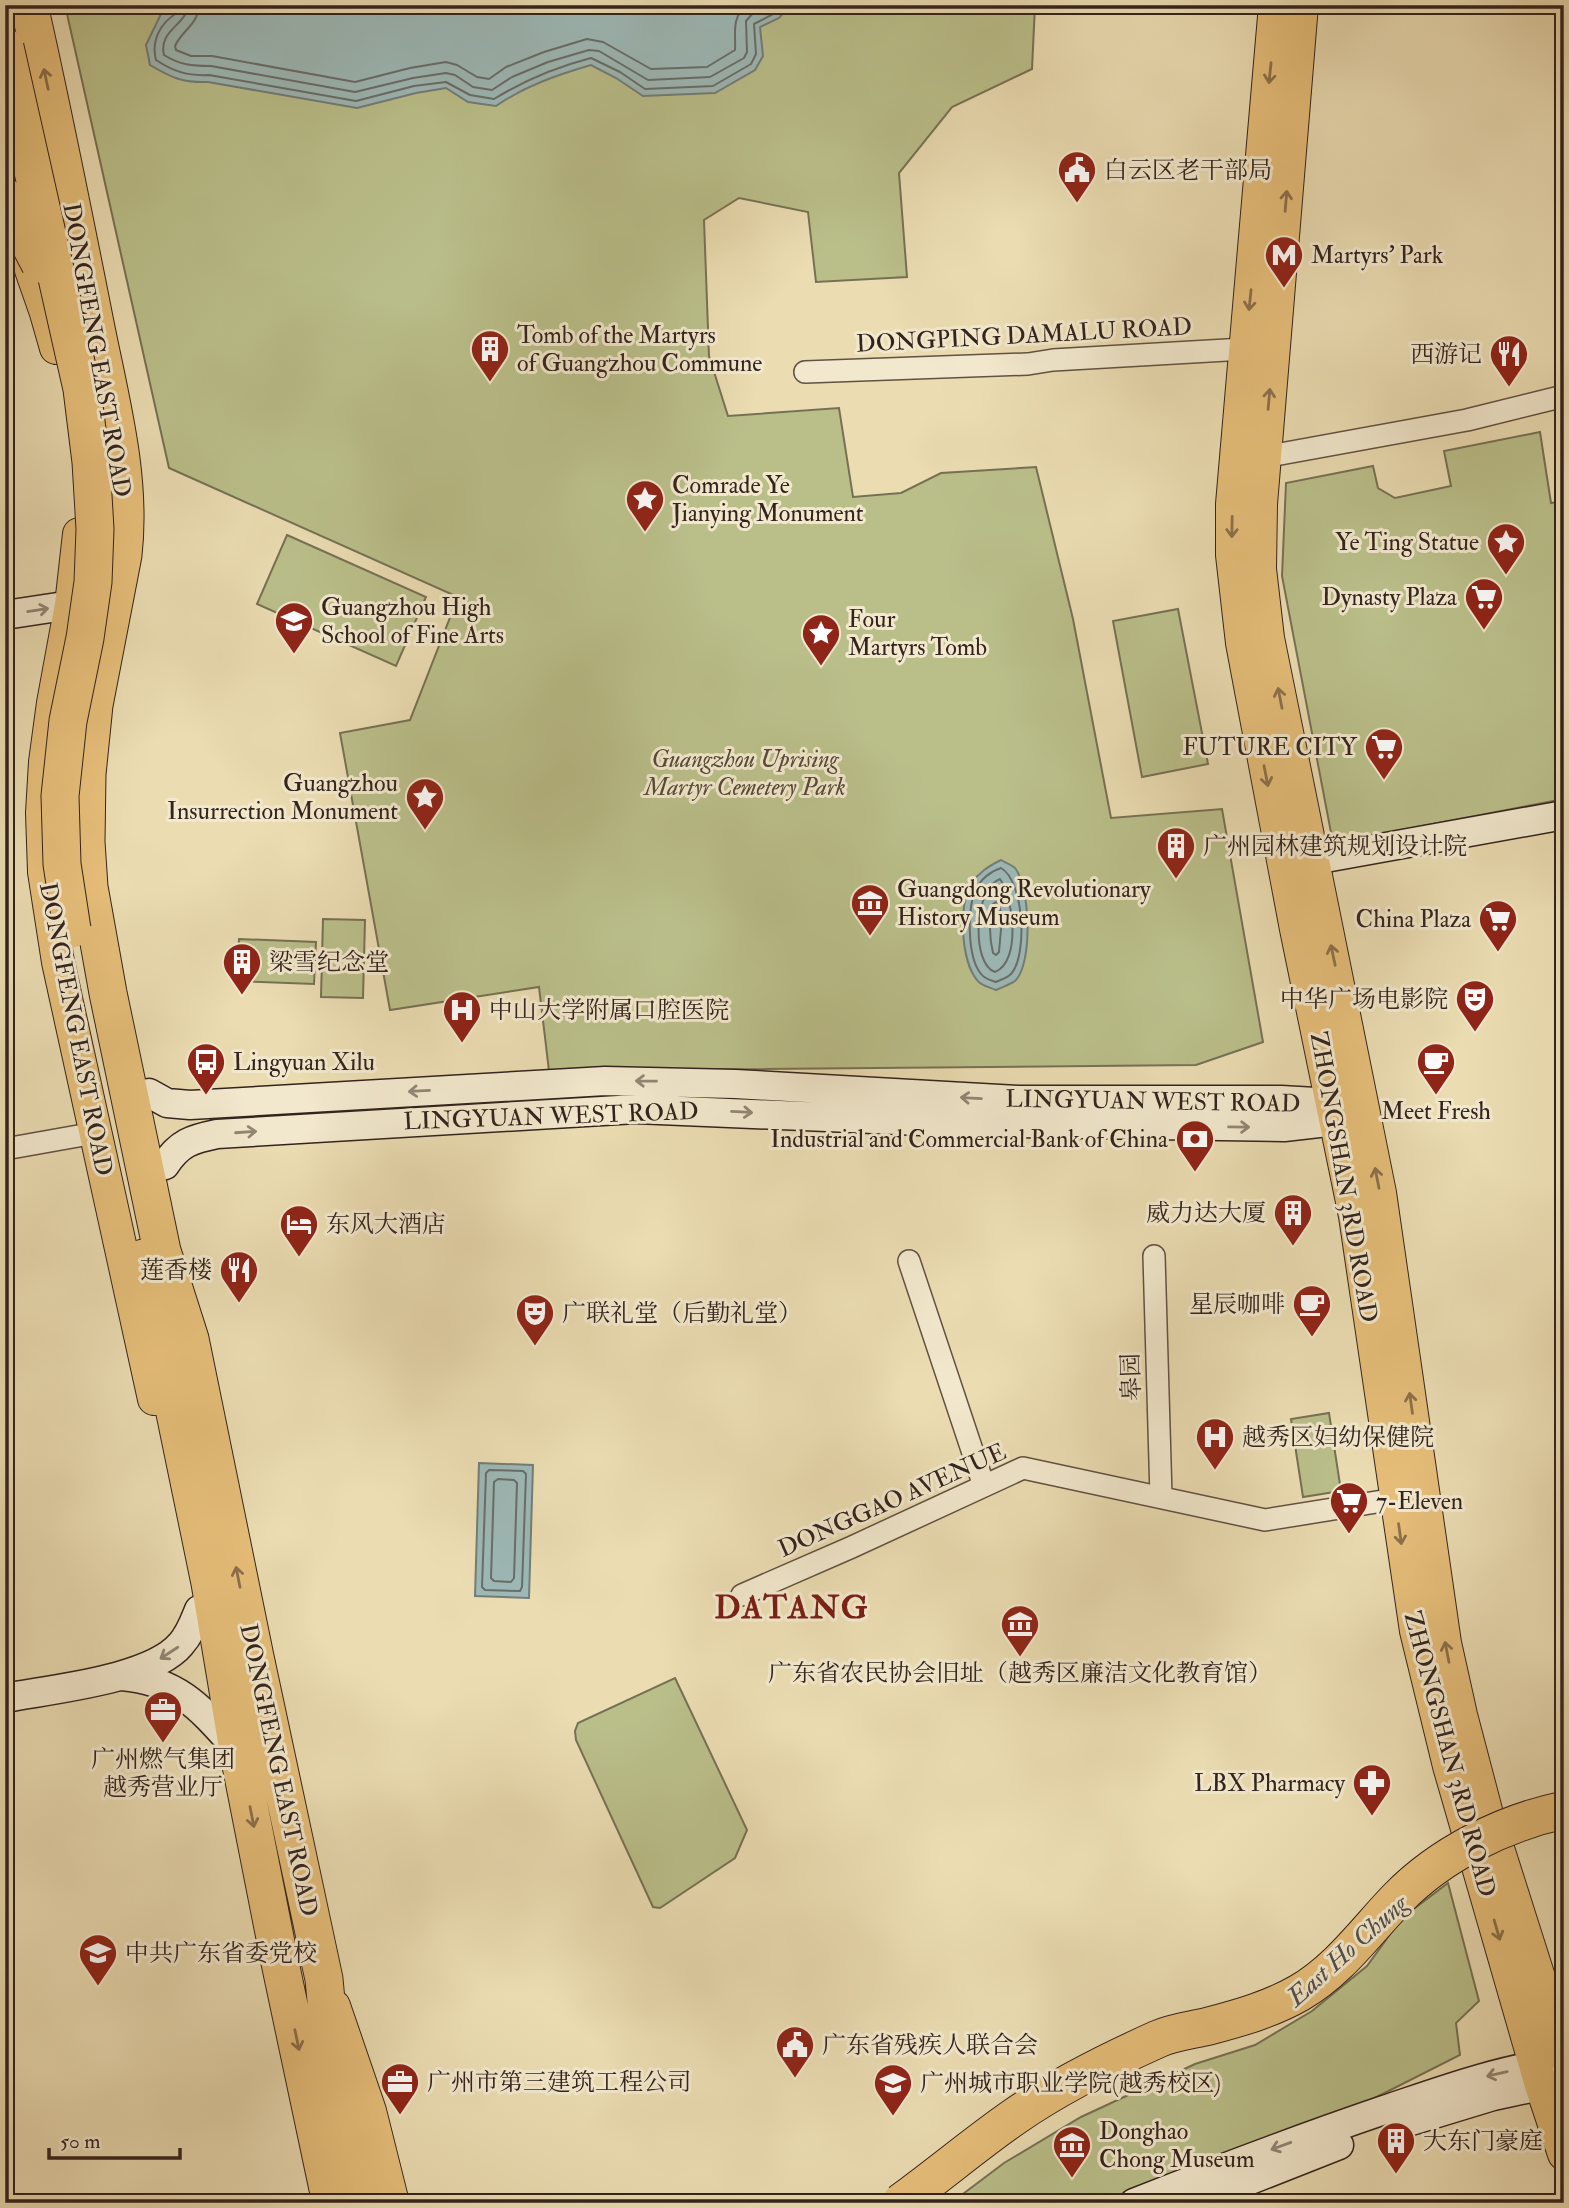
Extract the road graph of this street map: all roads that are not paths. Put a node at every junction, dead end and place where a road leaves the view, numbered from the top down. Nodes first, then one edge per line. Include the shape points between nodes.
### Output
1 (29, 5) edge
2 (1275, 5) edge
3 (1302, 5) edge
4 (5, 47) edge
5 (60, 146) junction
6 (7, 162) edge
7 (5, 225) edge
8 (31, 270) junction
9 (64, 311) junction
10 (97, 334) junction
11 (1244, 349) junction
12 (806, 372) dead end
13 (1564, 396) edge
14 (1264, 457) junction
15 (122, 555) junction
16 (71, 605) junction
17 (5, 615) edge
18 (1564, 815) edge
19 (1564, 832) edge
20 (1316, 870) junction
21 (1286, 876) junction
22 (605, 1081) junction
23 (149, 1093) junction
24 (206, 1104) junction
25 (624, 1109) junction
26 (1344, 1112) junction
27 (95, 1133) junction
28 (211, 1135) junction
29 (5, 1149) edge
30 (164, 1165) junction
31 (1154, 1256) dead end
32 (909, 1261) dead end
33 (190, 1339) junction
34 (984, 1486) junction
35 (1161, 1496) junction
36 (1395, 1499) junction
37 (742, 1595) dead end
38 (200, 1610) junction
39 (119, 1676) junction
40 (5, 1698) edge
41 (238, 1750) junction
42 (1564, 1811) edge
43 (1476, 1817) junction
44 (324, 1979) junction
45 (1553, 2070) edge
46 (1564, 2154) edge
47 (331, 2203) edge
48 (361, 2203) edge
49 (378, 2203) edge
50 (393, 2203) edge
51 (900, 2203) edge
52 (926, 2203) edge
53 (1134, 2203) edge
54 (1192, 2203) edge

5 -> 1 highway, DONGFENG EAST ROAD
2 -> 11 main road, ZHONGSHAN 3RD ROAD
14 -> 3 main road, ZHONGSHAN 3RD ROAD
4 - 9 highway, bridge
5 - 10 highway, DONGFENG EAST ROAD
5 - 23 highway, DONGFENG EAST ROAD via 129,415 142,492 139,561 117,650 109,711 106,824 113,914
6 - 8 main road, DONGFENG EAST ROAD
6 - 9 highway, bridge
6 - 10 main road via 80,291
7 - 8 main road
8 - 16 main road, DONGFENG EAST ROAD via 53,336 74,443 79,528
9 - 41 highway, DONGFENG EAST ROAD, bridge via 82,389 95,529 91,596 68,721 60,796 62,864 210,1583
10 - 15 highway, DONGFENG EAST ROAD via 125,493
11 - 12 street, DONGPING DAMALU ROAD via 1028,364
11 -> 21 main road, ZHONGSHAN 3RD ROAD via 1233,504 1234,583 1241,643
13 - 14 street via 1467,420
20 -> 14 main road, ZHONGSHAN 3RD ROAD via 1262,593 1259,546
15 - 16 street via 112,575
15 - 33 highway, DONGFENG EAST ROAD via 91,729 85,794 86,862 162,1251
17 -> 16 street
16 - 27 main road, DONGFENG EAST ROAD via 49,733 42,841 58,962
18 - 20 street
19 - 20 street
20 - 21 street
26 -> 20 main road, ZHONGSHAN 3RD ROAD
21 - 26 main road, ZHONGSHAN 3RD ROAD
22 -> 24 street, LINGYUAN WEST ROAD
22 - 25 street
26 -> 22 street, LINGYUAN WEST ROAD via 1281,1100 1007,1100
23 - 24 street, LINGYUAN WEST ROAD via 167,1103
23 - 30 highway, DONGFENG EAST ROAD
24 - 28 street via 200,1117
25 -> 26 street, LINGYUAN WEST ROAD via 944,1122 1284,1127
28 -> 25 street, LINGYUAN WEST ROAD
26 - 36 main road, ZHONGSHAN 3RD ROAD
43 -> 26 main road, ZHONGSHAN 3RD ROAD via 1445,1643 1386,1235
27 - 29 street
27 - 38 main road, DONGFENG EAST ROAD
28 - 30 street, LINGYUAN WEST ROAD via 174,1150
30 - 33 highway, DONGFENG EAST ROAD via 182,1247
31 - 35 street, 皋园
32 - 34 street
44 -> 33 highway, DONGFENG EAST ROAD
34 - 35 street, DONGGAO AVENUE via 1023,1468
34 - 37 street, DONGGAO AVENUE
35 - 36 street, DONGGAO AVENUE via 1265,1520
36 -> 43 main road, ZHONGSHAN 3RD ROAD via 1418,1642
38 -> 39 street via 180,1646
38 - 41 main road, DONGFENG EAST ROAD via 220,1705
39 - 40 street
39 - 41 street via 178,1691
41 -> 47 highway, DONGFENG EAST ROAD
42 - 51 highway, bridge via 1486,1837 1433,1868 1398,1898 1338,1963 1299,1993 1249,2014 1162,2038 1072,2081 1015,2116
42 - 52 highway, bridge via 1496,1835 1452,1858 1357,1955 1272,2022 1237,2038 1155,2059 1104,2082 1043,2119
43 - 45 main road, ZHONGSHAN 3RD ROAD
44 - 48 highway, DONGFENG EAST ROAD via 331,2054
44 - 49 highway
44 - 50 main road via 370,2111
45 - 46 main road, ZHONGSHAN 3RD ROAD
45 -> 53 street via 1451,2087
45 - 54 street via 1493,2096 1323,2151

